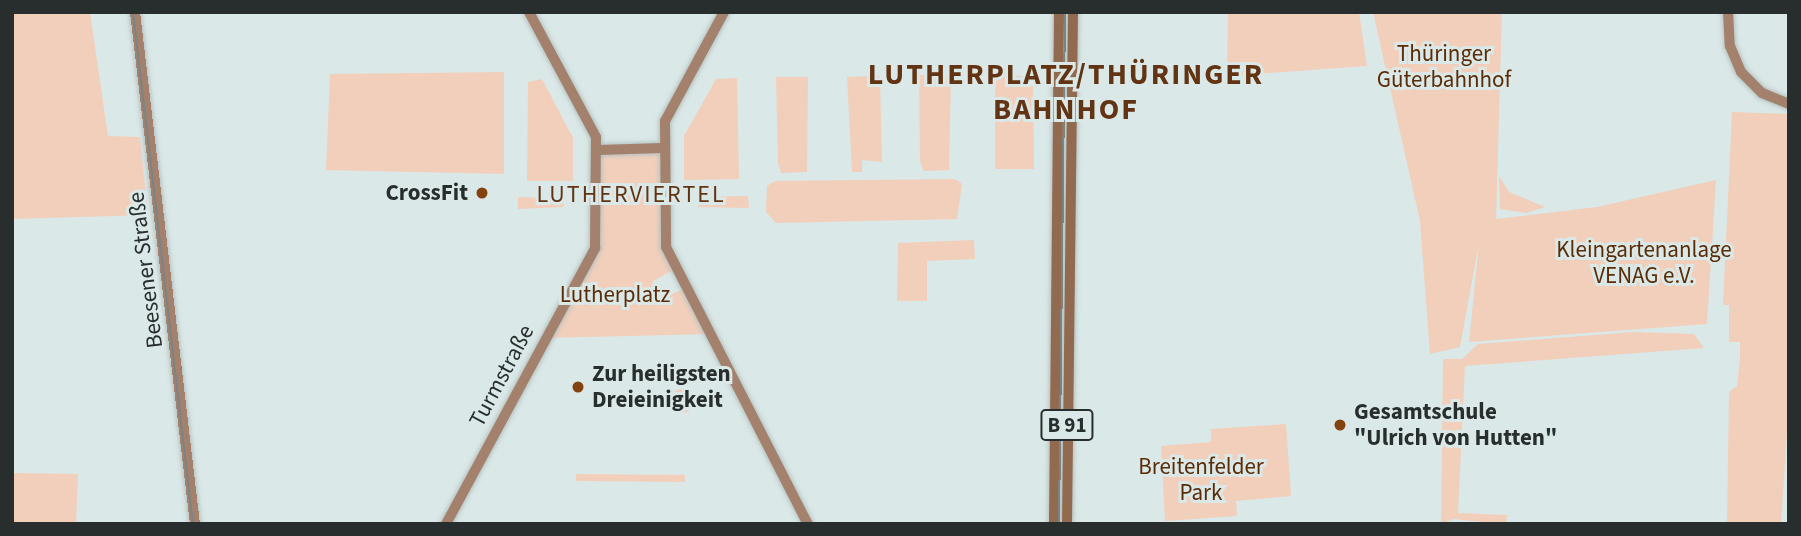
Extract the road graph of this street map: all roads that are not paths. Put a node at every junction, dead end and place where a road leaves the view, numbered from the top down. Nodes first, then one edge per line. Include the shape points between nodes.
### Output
1 (135, 12) edge
2 (529, 12) edge
3 (724, 12) edge
4 (1059, 12) edge
5 (1073, 12) edge
6 (1728, 12) edge
7 (1789, 104) edge
8 (666, 148) junction
9 (596, 150) junction
10 (1063, 327) junction
11 (195, 524) edge
12 (446, 524) edge
13 (808, 524) edge
14 (1054, 524) edge
15 (1067, 524) edge

1 - 11 street, Beesener Straße
2 - 9 street via 591,127
3 - 8 street via 665,121
4 - 10 main road, B 91
5 - 10 main road, B 91
6 - 7 street via 1730,46 1744,77
8 - 9 street
8 - 13 street via 666,247
9 - 12 street, Turmstraße via 595,248
10 - 14 main road, B 91
10 - 15 main road, B 91

